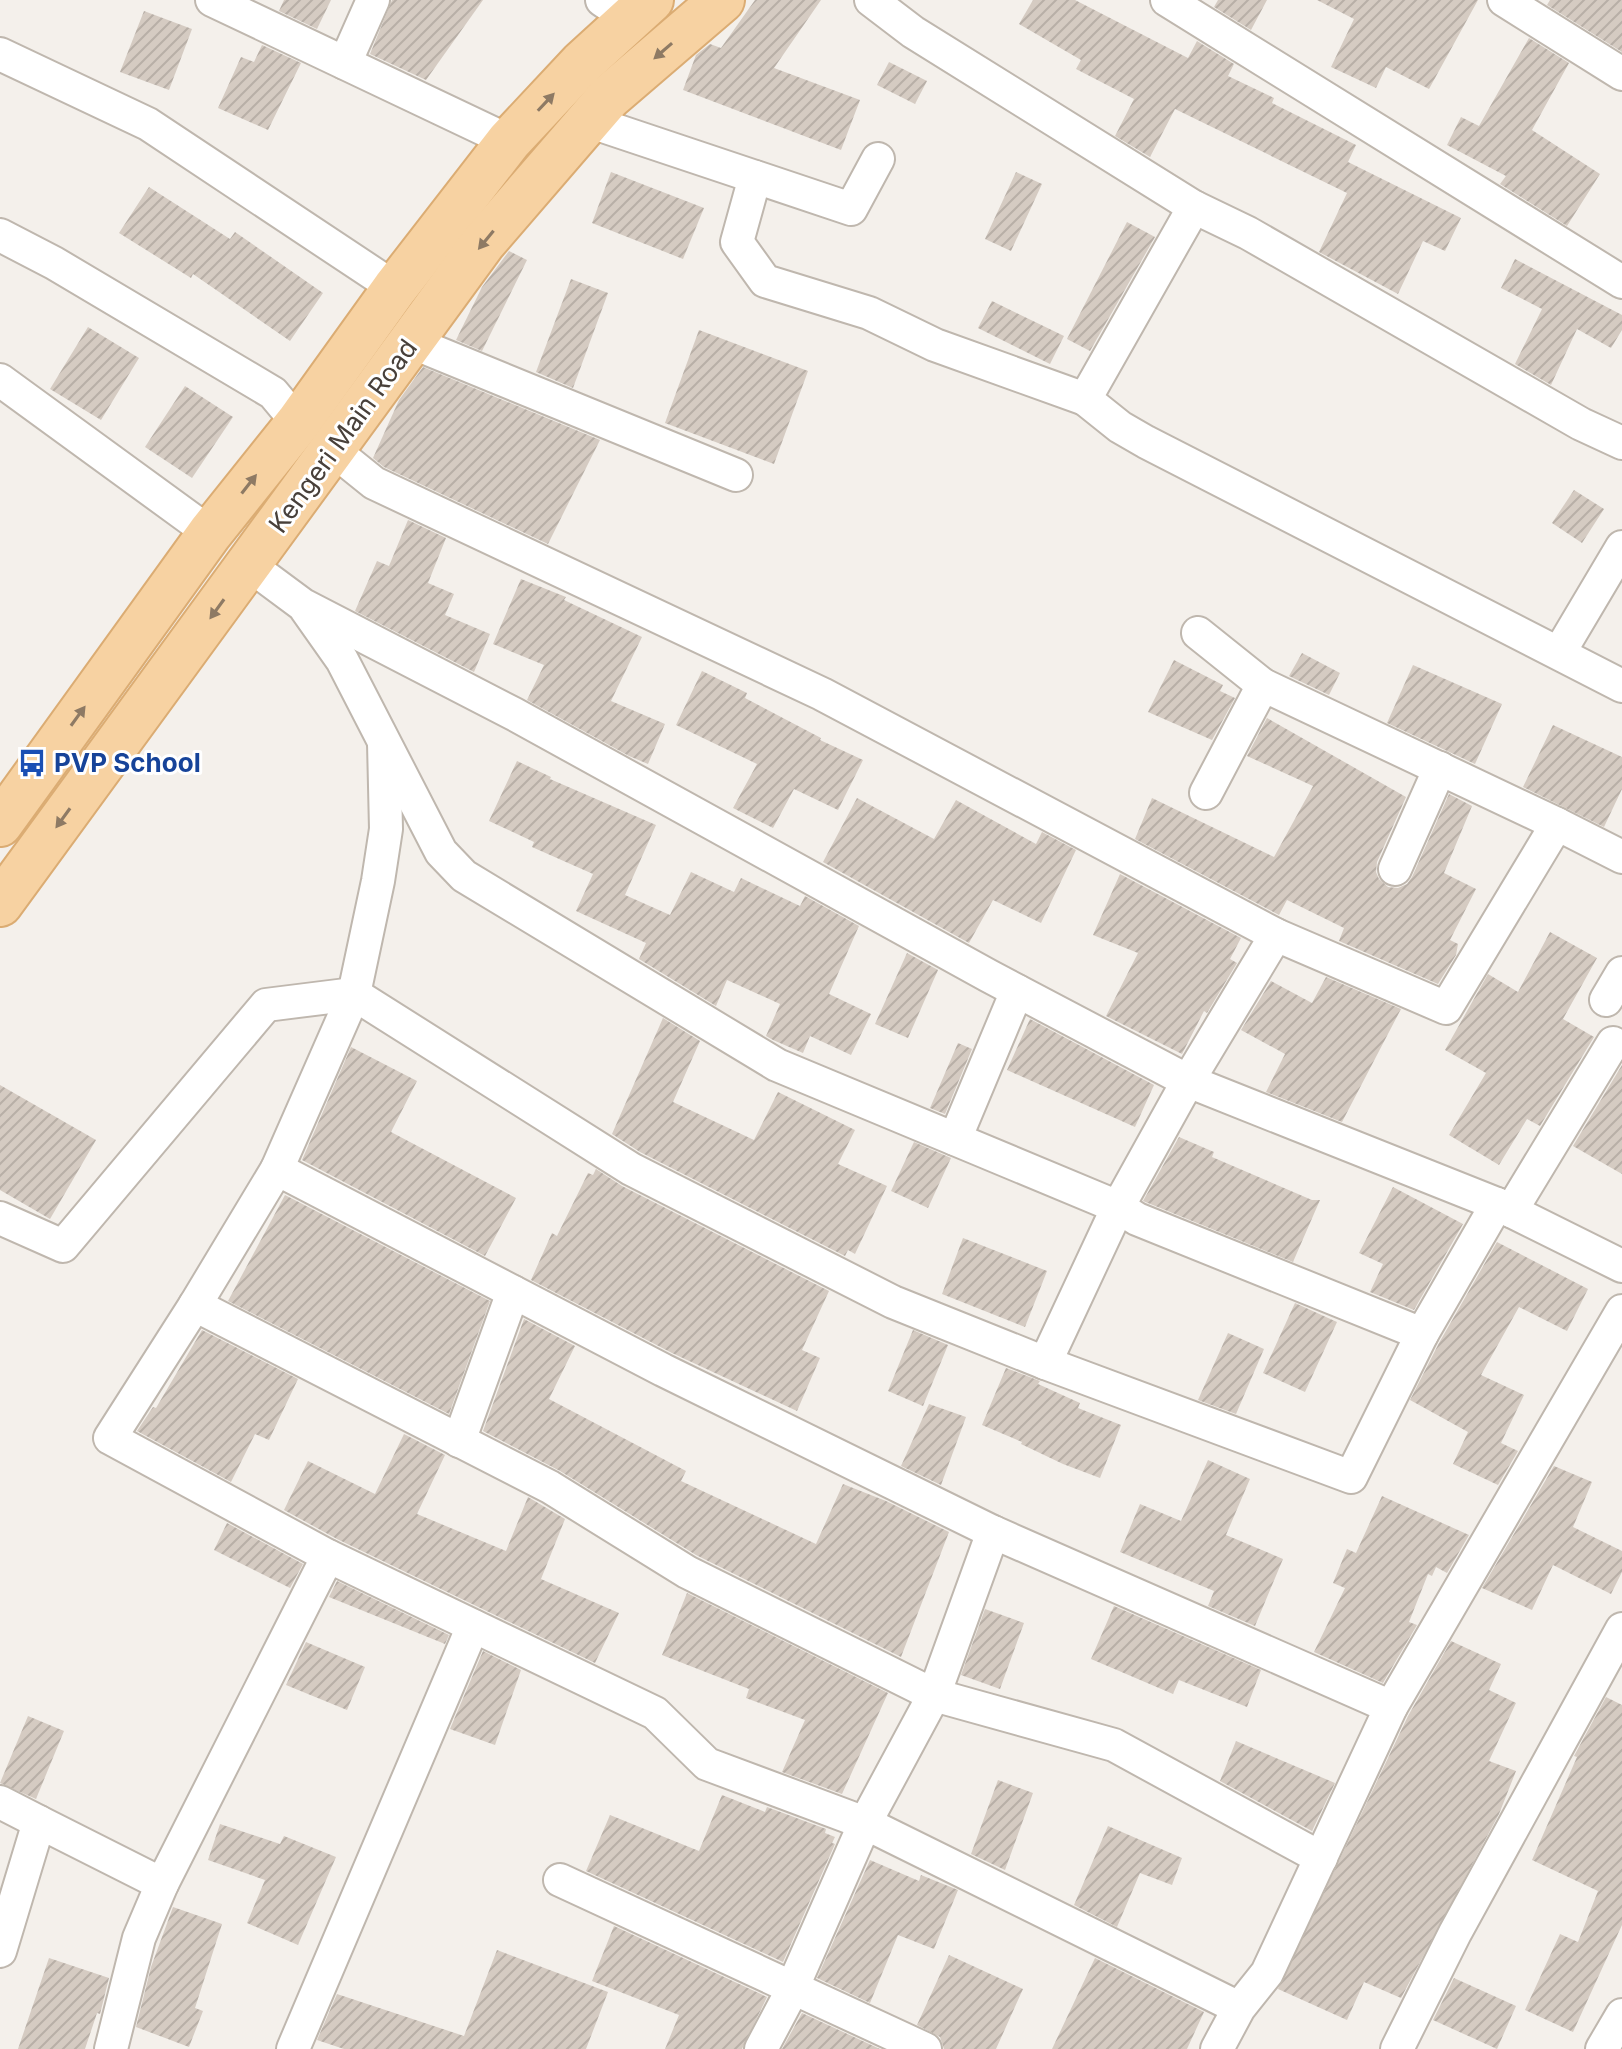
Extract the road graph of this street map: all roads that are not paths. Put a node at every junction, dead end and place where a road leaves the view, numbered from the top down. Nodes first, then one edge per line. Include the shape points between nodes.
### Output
1 (212, 0) edge
2 (373, 0) edge
3 (722, 0) edge
4 (871, 0) edge
5 (1504, 0) edge
6 (1175, 2) edge
7 (627, 6) edge
8 (0, 54) edge
9 (345, 63) junction
10 (1622, 74) edge
11 (588, 121) junction
12 (509, 141) junction
13 (878, 159) dead end
14 (755, 177) junction
15 (1194, 207) junction
16 (0, 235) edge
17 (1622, 282) edge
18 (395, 288) junction
19 (411, 342) junction
20 (0, 380) edge
21 (1085, 399) junction
22 (298, 423) junction
23 (1622, 443) edge
24 (333, 450) junction
25 (736, 475) dead end
26 (210, 533) junction
27 (1622, 547) edge
28 (249, 565) junction
29 (303, 605) junction
30 (1198, 633) dead end
31 (1559, 653) junction
32 (1263, 685) junction
33 (1622, 686) edge
34 (384, 743) junction
35 (1440, 768) junction
36 (1206, 793) dead end
37 (0, 824) edge
38 (1557, 824) junction
39 (1622, 857) edge
40 (1395, 869) dead end
41 (0, 904) edge
42 (1276, 935) junction
43 (1017, 991) junction
44 (354, 994) junction
45 (1613, 1043) dead end
46 (1188, 1081) junction
47 (955, 1139) junction
48 (277, 1169) junction
49 (1118, 1207) junction
50 (1504, 1207) junction
51 (0, 1218) edge
52 (1622, 1266) edge
53 (513, 1292) junction
54 (195, 1305) junction
55 (1622, 1311) edge
56 (1422, 1334) junction
57 (1045, 1363) junction
58 (459, 1441) junction
59 (993, 1532) junction
60 (328, 1556) junction
61 (473, 1626) junction
62 (1622, 1629) edge
63 (934, 1695) junction
64 (1391, 1707) junction
65 (0, 1802) edge
66 (39, 1822) junction
67 (865, 1823) junction
68 (1321, 1858) junction
69 (560, 1880) dead end
70 (162, 1884) junction
71 (0, 1951) edge
72 (792, 1986) junction
73 (1239, 2008) junction
74 (1622, 2015) edge
75 (111, 2049) edge
76 (293, 2049) edge
77 (761, 2049) edge
78 (925, 2049) edge
79 (1217, 2049) edge
80 (1397, 2049) edge
81 (1602, 2049) edge

1 - 9 street
2 - 9 street
3 -> 11 main road, Kengeri Main Road
4 - 15 street via 913,32
5 - 10 street
6 - 17 street
12 -> 7 main road, Kengeri Main Road
8 - 18 street via 148,124
9 - 12 street
11 - 14 street
11 -> 19 main road, Kengeri Main Road via 483,243
12 - 18 main road, Kengeri Main Road
13 - 14 street via 851,209
14 - 21 street via 737,242 765,281 869,313 935,345
15 - 21 street
15 - 23 street
16 - 22 street via 273,393
18 - 22 main road, Kengeri Main Road
19 - 24 main road, Kengeri Main Road
19 - 25 street
20 - 26 street
21 - 31 street via 1146,442
26 -> 22 main road, Kengeri Main Road
24 - 28 main road, Kengeri Main Road
24 - 42 street via 374,483 822,694
37 -> 26 main road, Kengeri Main Road
27 - 31 street
28 - 29 street
28 -> 41 main road, Kengeri Main Road
29 - 34 street via 342,660
29 - 43 street via 514,714
30 - 32 street
31 - 33 street
32 - 35 street
32 - 36 street
34 - 44 street via 386,829
34 - 47 street via 441,852 464,876 777,1065
35 - 38 street
35 - 40 street
38 - 39 street
38 - 42 street via 1446,1008
42 - 46 street
43 - 46 street
43 - 47 street
44 - 48 street
44 - 51 street via 266,1005 63,1246
44 - 57 street via 631,1169 893,1302
45 - 50 street
46 - 49 street
46 - 50 street
47 - 49 street
48 - 53 street
48 - 54 street
49 - 56 street
49 - 57 street
50 - 52 street
50 - 56 street
53 - 58 street
53 - 59 street
54 - 58 street
54 - 60 street via 110,1438
55 - 64 street
56 - 57 street via 1351,1477
58 - 63 street via 550,1487 687,1572
59 - 63 street
59 - 64 street
60 - 61 street
60 - 70 street
61 - 67 street via 655,1713 707,1764
61 - 76 street
62 - 80 street
63 - 67 street
63 - 68 street via 1114,1745
64 - 68 street
65 - 66 street
66 - 70 street
66 - 71 street
67 - 72 street
67 - 73 street
68 - 73 street via 1267,1973
69 - 72 street
70 - 75 street via 139,1938
72 - 77 street
72 - 78 street
73 - 79 street
74 - 81 street

